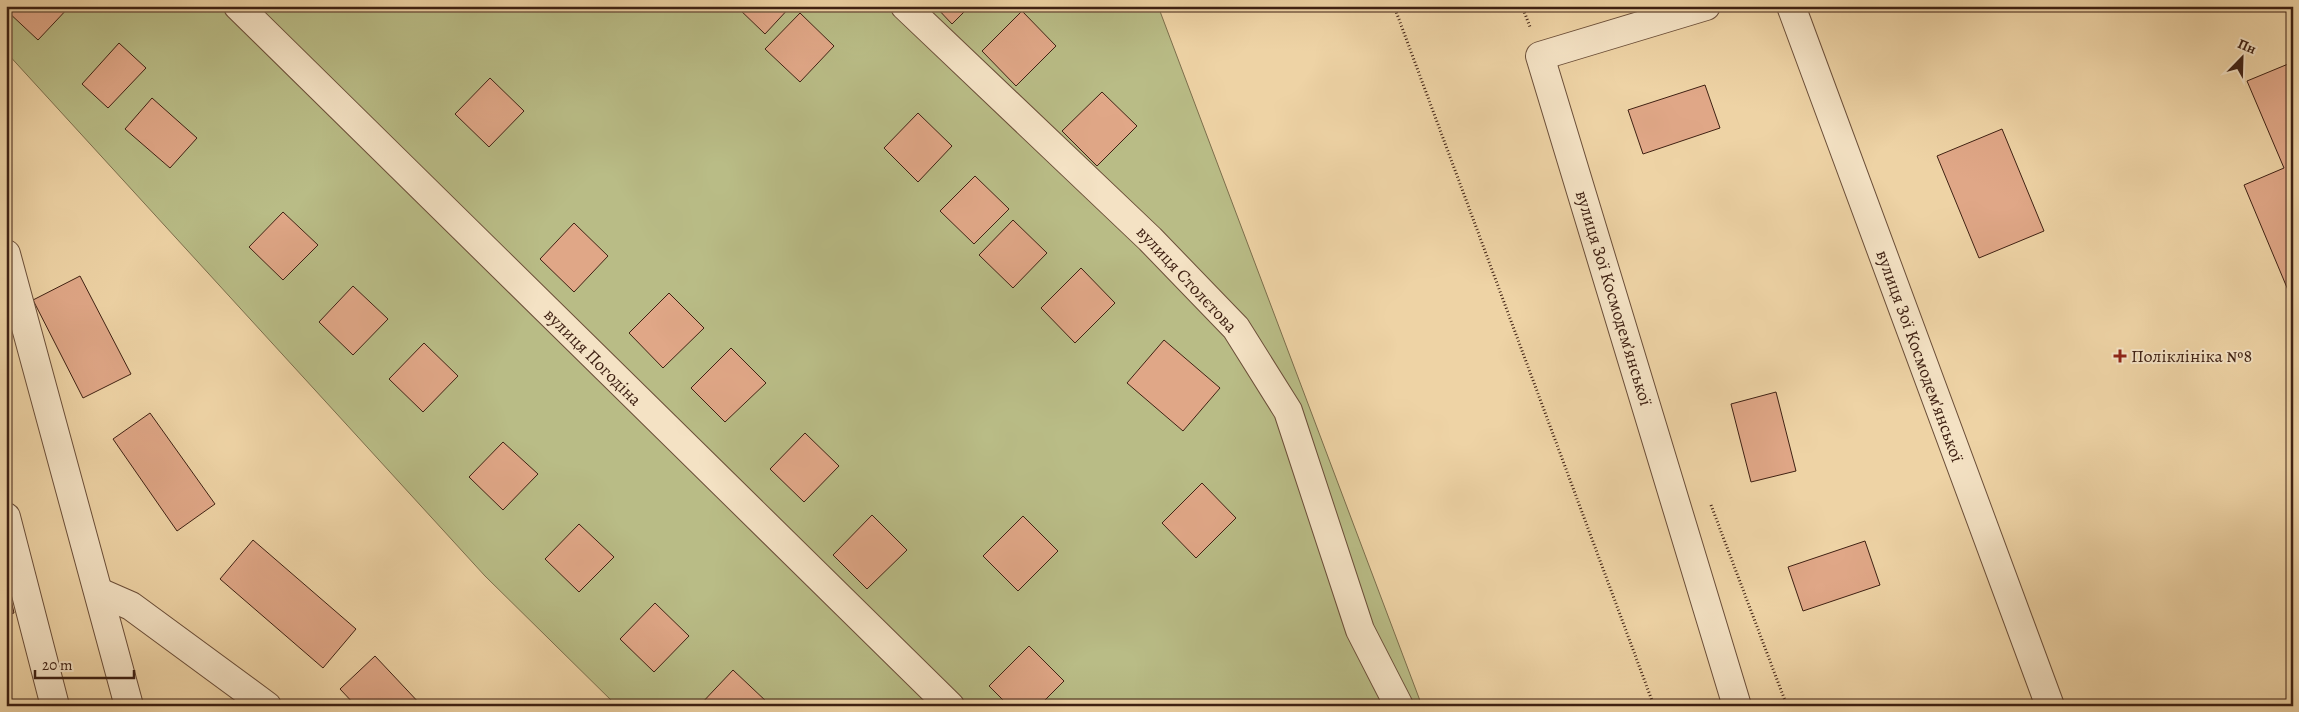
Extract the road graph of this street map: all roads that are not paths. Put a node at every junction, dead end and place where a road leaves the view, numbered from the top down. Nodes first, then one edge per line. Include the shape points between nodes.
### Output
1 (238, 6) edge
2 (905, 6) edge
3 (1706, 6) edge
4 (1791, 6) edge
5 (6, 254) edge
6 (6, 517) edge
7 (100, 592) junction
8 (55, 706) edge
9 (129, 706) edge
10 (267, 706) edge
11 (950, 706) edge
12 (1400, 706) edge
13 (1737, 706) edge
14 (2050, 706) edge

1 - 11 street, вулиця Погодіна
2 - 12 street, вулиця Столєтова via 1150,239 1236,328 1288,411 1360,630
3 - 13 street, вулиця Зої Космодем’янської via 1540,56
4 - 14 street, вулиця Зої Космодем'янської
5 - 7 street
6 - 8 street
7 - 9 street
7 - 10 street via 131,606

